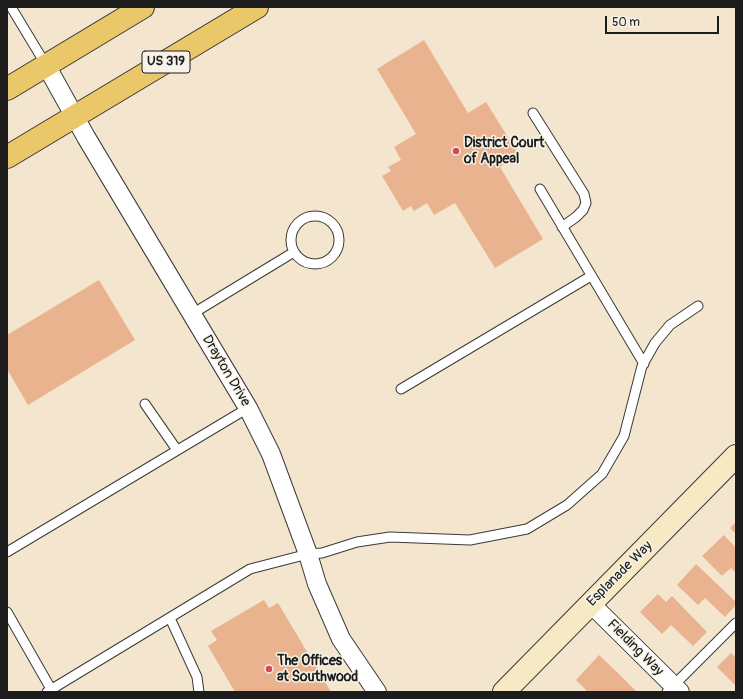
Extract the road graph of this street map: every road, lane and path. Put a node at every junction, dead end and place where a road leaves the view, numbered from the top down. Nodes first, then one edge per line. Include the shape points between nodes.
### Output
1 (12, 7) edge
2 (143, 7) edge
3 (257, 7) edge
4 (46, 65) junction
5 (7, 89) edge
6 (533, 112) dead end
7 (75, 117) junction
8 (7, 157) edge
9 (540, 189) dead end
10 (562, 227) junction
11 (294, 252) junction
12 (592, 276) junction
13 (698, 306) dead end
14 (192, 314) junction
15 (644, 364) junction
16 (401, 389) dead end
17 (145, 404) dead end
18 (248, 408) junction
19 (177, 450) junction
20 (736, 456) edge
21 (7, 552) edge
22 (308, 554) junction
23 (590, 604) junction
24 (7, 612) edge
25 (170, 618) junction
26 (736, 623) edge
27 (49, 690) edge
28 (674, 690) edge
29 (199, 692) edge
30 (377, 692) edge
31 (504, 692) edge

1 - 4 lane
2 - 4 main road
3 - 7 main road, US 319
4 - 5 main road
4 - 7 street, Drayton Drive
6 - 10 lane via 584,194 586,204 583,210
7 - 8 main road, US 319
7 - 14 street, Drayton Drive
9 - 10 lane
10 - 12 lane
11 - 11 lane via 306,262 315,264 328,260 336,252 339,244 336,226 330,220 307,216 299,221 291,235
11 - 14 lane
12 - 15 lane
12 - 16 lane
13 - 15 lane via 670,325 655,343
14 - 18 street, Drayton Drive
15 - 22 lane via 624,436 602,474 567,505 527,529 470,540 390,537
17 - 19 lane
18 - 19 lane
18 - 22 street, Drayton Drive via 271,454
19 - 21 lane
20 - 23 street, Esplanade Way
22 - 25 lane via 250,569
22 - 30 street, Drayton Drive via 317,584 342,639
23 - 28 street, Fielding Way
23 - 31 street, Esplanade Way
24 - 27 lane
25 - 27 lane
25 - 29 lane via 197,677
26 - 28 lane

